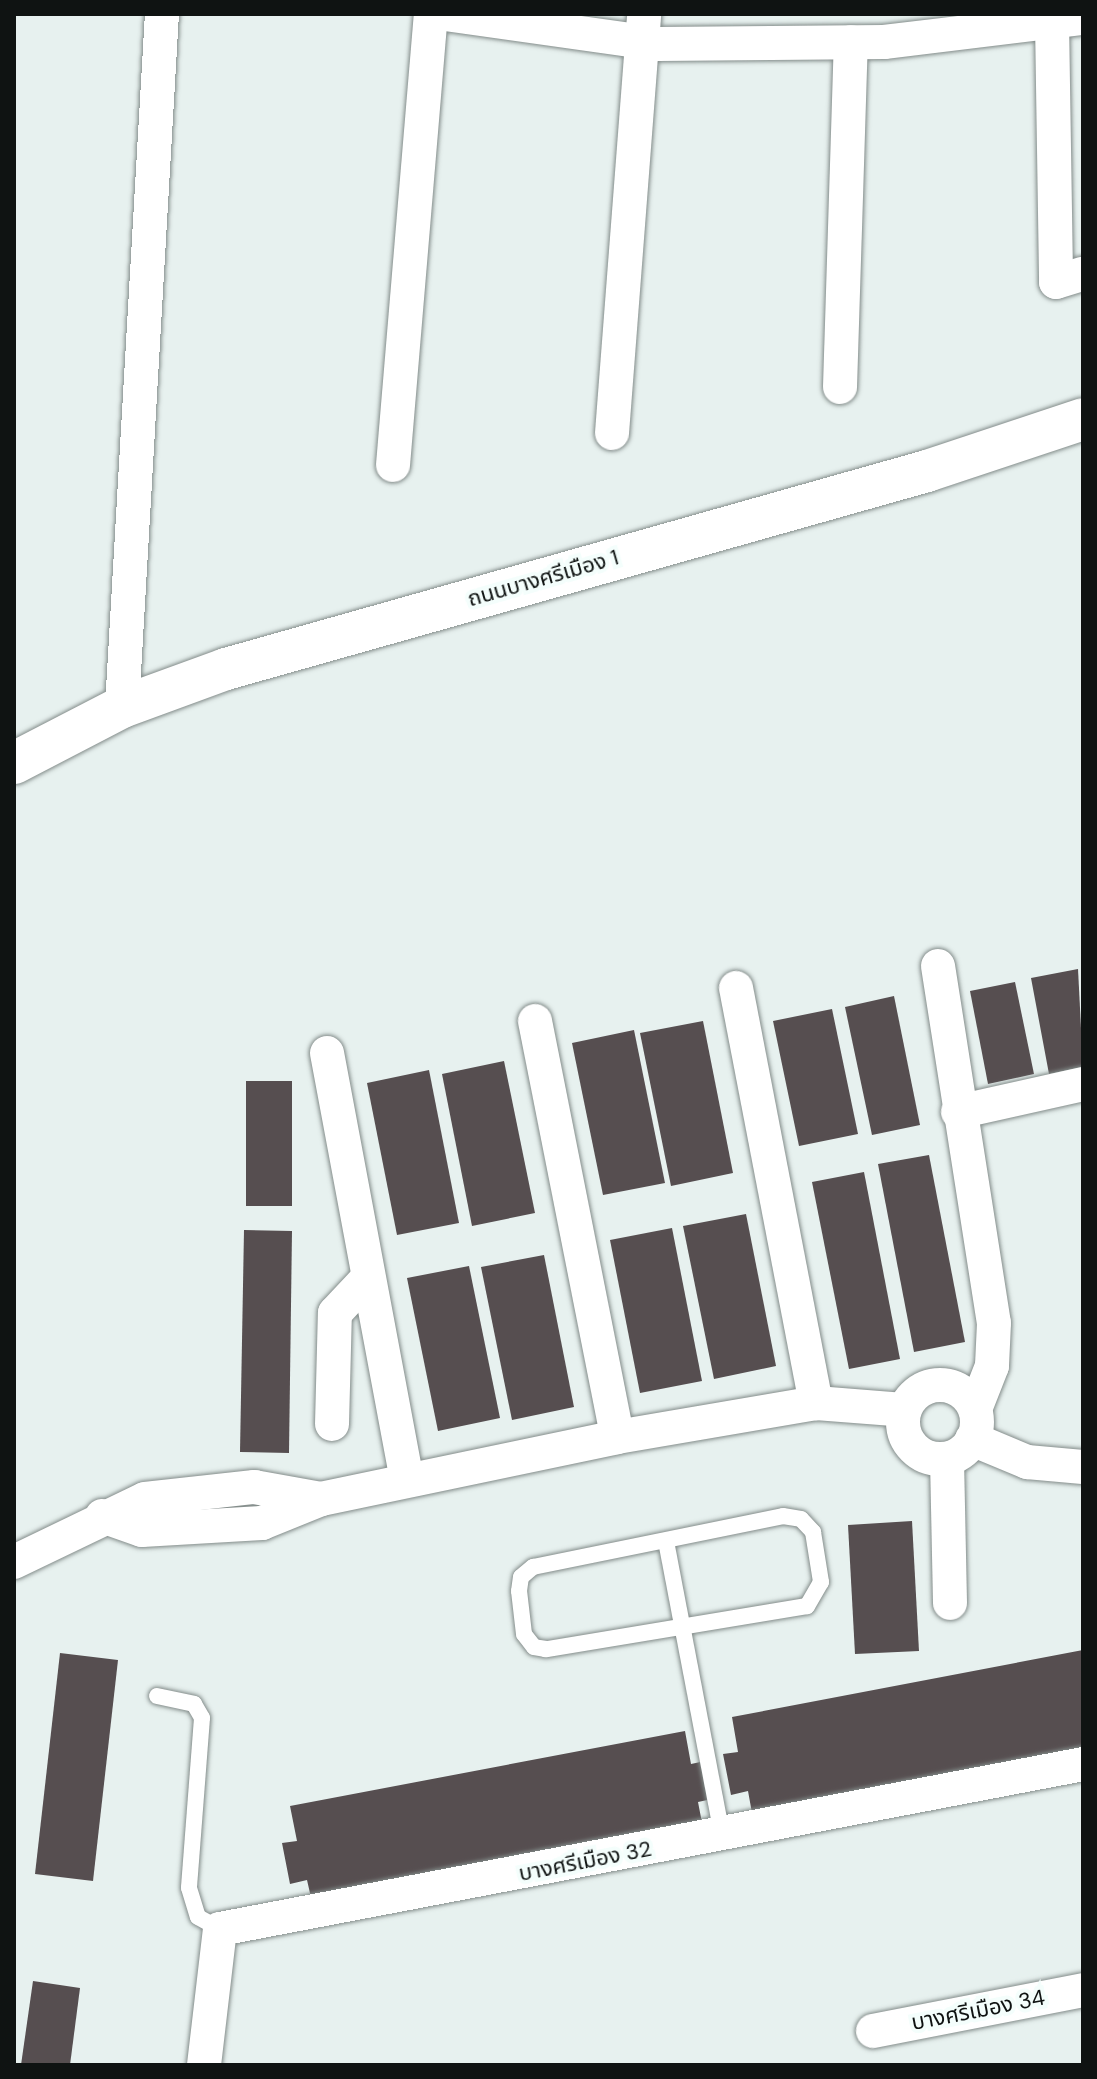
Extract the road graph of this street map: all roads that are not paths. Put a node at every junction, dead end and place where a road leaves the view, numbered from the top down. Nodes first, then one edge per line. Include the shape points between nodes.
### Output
1 (162, 14) edge
2 (431, 14) edge
3 (445, 14) edge
4 (1067, 19) edge
5 (643, 28) edge
6 (851, 42) junction
7 (1083, 274) edge
8 (840, 387) dead end
9 (1083, 419) edge
10 (612, 433) dead end
11 (393, 465) dead end
12 (122, 707) junction
13 (14, 763) edge
14 (938, 966) dead end
15 (736, 988) dead end
16 (535, 1021) dead end
17 (327, 1053) dead end
18 (1083, 1084) edge
19 (958, 1112) junction
20 (366, 1280) junction
21 (816, 1403) junction
22 (977, 1404) junction
23 (904, 1410) junction
24 (332, 1424) dead end
25 (617, 1437) junction
26 (959, 1449) junction
27 (1083, 1467) edge
28 (407, 1480) junction
29 (666, 1541) junction
30 (14, 1562) edge
31 (950, 1603) dead end
32 (684, 1631) junction
33 (157, 1696) dead end
34 (1083, 1764) edge
35 (722, 1834) junction
36 (220, 1929) junction
37 (1083, 1990) edge
38 (873, 2031) dead end
39 (204, 2065) edge

1 - 12 street
2 - 11 street
3 - 5 street
4 - 6 street
4 - 7 street via 1056,282
5 - 6 street
5 - 10 street
6 - 8 street
9 - 12 street, ถนนบางศรีเมือง 1 via 927,471 226,669
12 - 13 street, ถนนบางศรีเมือง 1
14 - 19 street
15 - 21 street
16 - 25 street
17 - 20 street
18 - 19 street
19 - 22 street via 994,1323 992,1366
20 - 24 street via 335,1313
20 - 28 street
21 - 23 street
21 - 25 street
22 - 23 street via 958,1388 942,1385 926,1387
22 - 26 street
23 - 26 street via 902,1424 914,1450
25 - 28 street
26 - 27 street
26 - 31 street
28 - 30 street via 321,1499 238,1488 145,1499
29 - 32 lane
29 - 32 lane via 783,1516 801,1519 813,1532 821,1582 807,1606
29 - 32 lane via 533,1567 521,1577 519,1591 524,1634 534,1647 546,1649
32 - 35 lane
33 - 36 lane via 194,1704 202,1718 189,1888 198,1917
34 - 35 street, บางศรีเมือง 32
35 - 36 street, บางศรีเมือง 32
36 - 39 street
37 - 38 street, บางศรีเมือง 34

